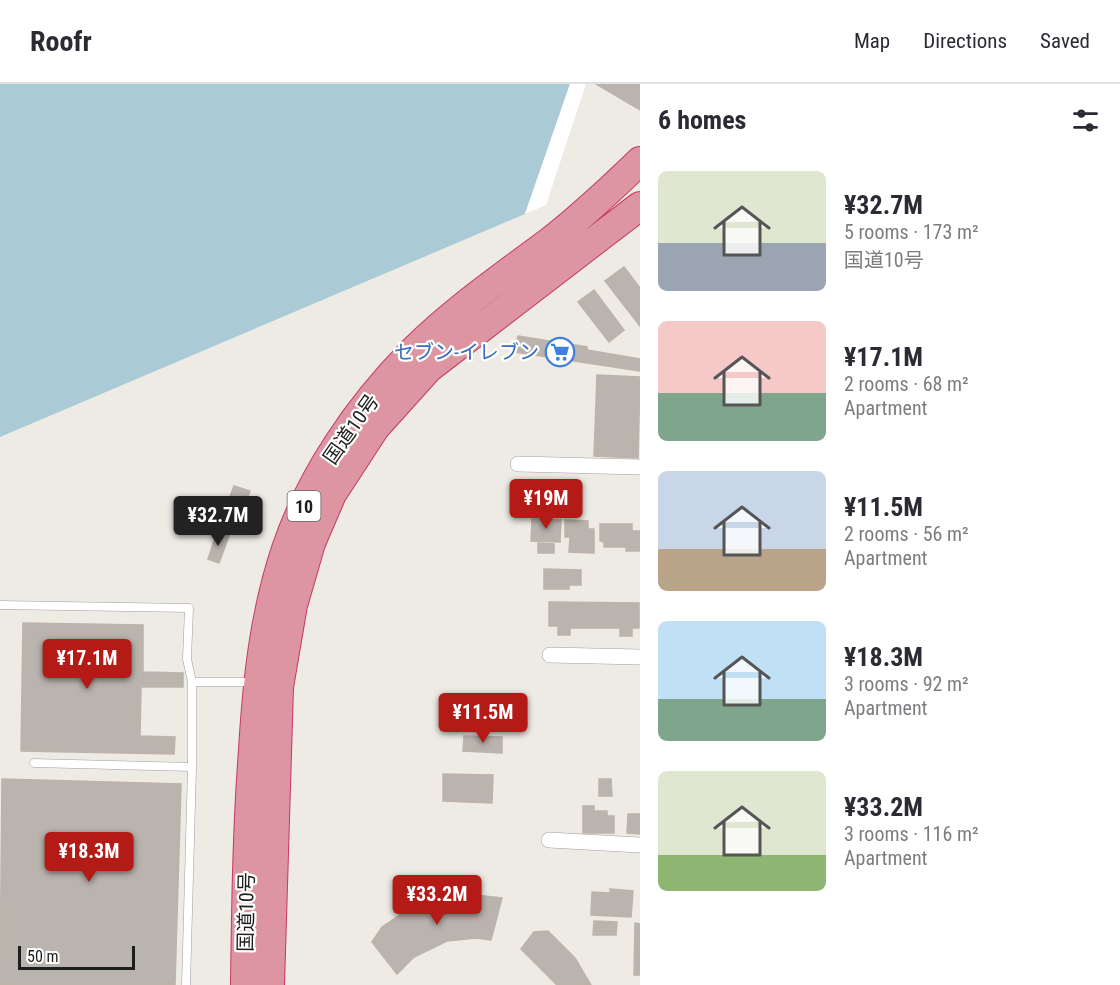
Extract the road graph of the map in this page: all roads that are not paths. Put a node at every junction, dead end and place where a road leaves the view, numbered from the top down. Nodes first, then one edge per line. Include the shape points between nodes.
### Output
1 (640, 161) edge
2 (640, 206) edge
3 (518, 464) dead end
4 (640, 467) edge
5 (0, 605) edge
6 (550, 655) dead end
7 (640, 657) edge
8 (192, 682) junction
9 (257, 682) junction
10 (34, 763) dead end
11 (192, 767) junction
12 (549, 840) dead end
13 (640, 845) edge
14 (186, 985) edge
15 (245, 985) edge
16 (270, 985) edge

1 - 9 highway, 国道10号 / 10 via 551,240 480,293 412,352 358,412 313,486 287,547 272,598
2 - 16 highway, 国道10号 / 10 via 429,368 375,428 332,494 311,543 292,605 279,687
3 - 4 street
5 - 8 lane via 189,608 187,659
6 - 7 street
8 - 9 lane
8 - 11 lane
9 - 15 highway, 国道10号 / 10 via 247,835
10 - 11 lane
11 - 14 lane
12 - 13 street

